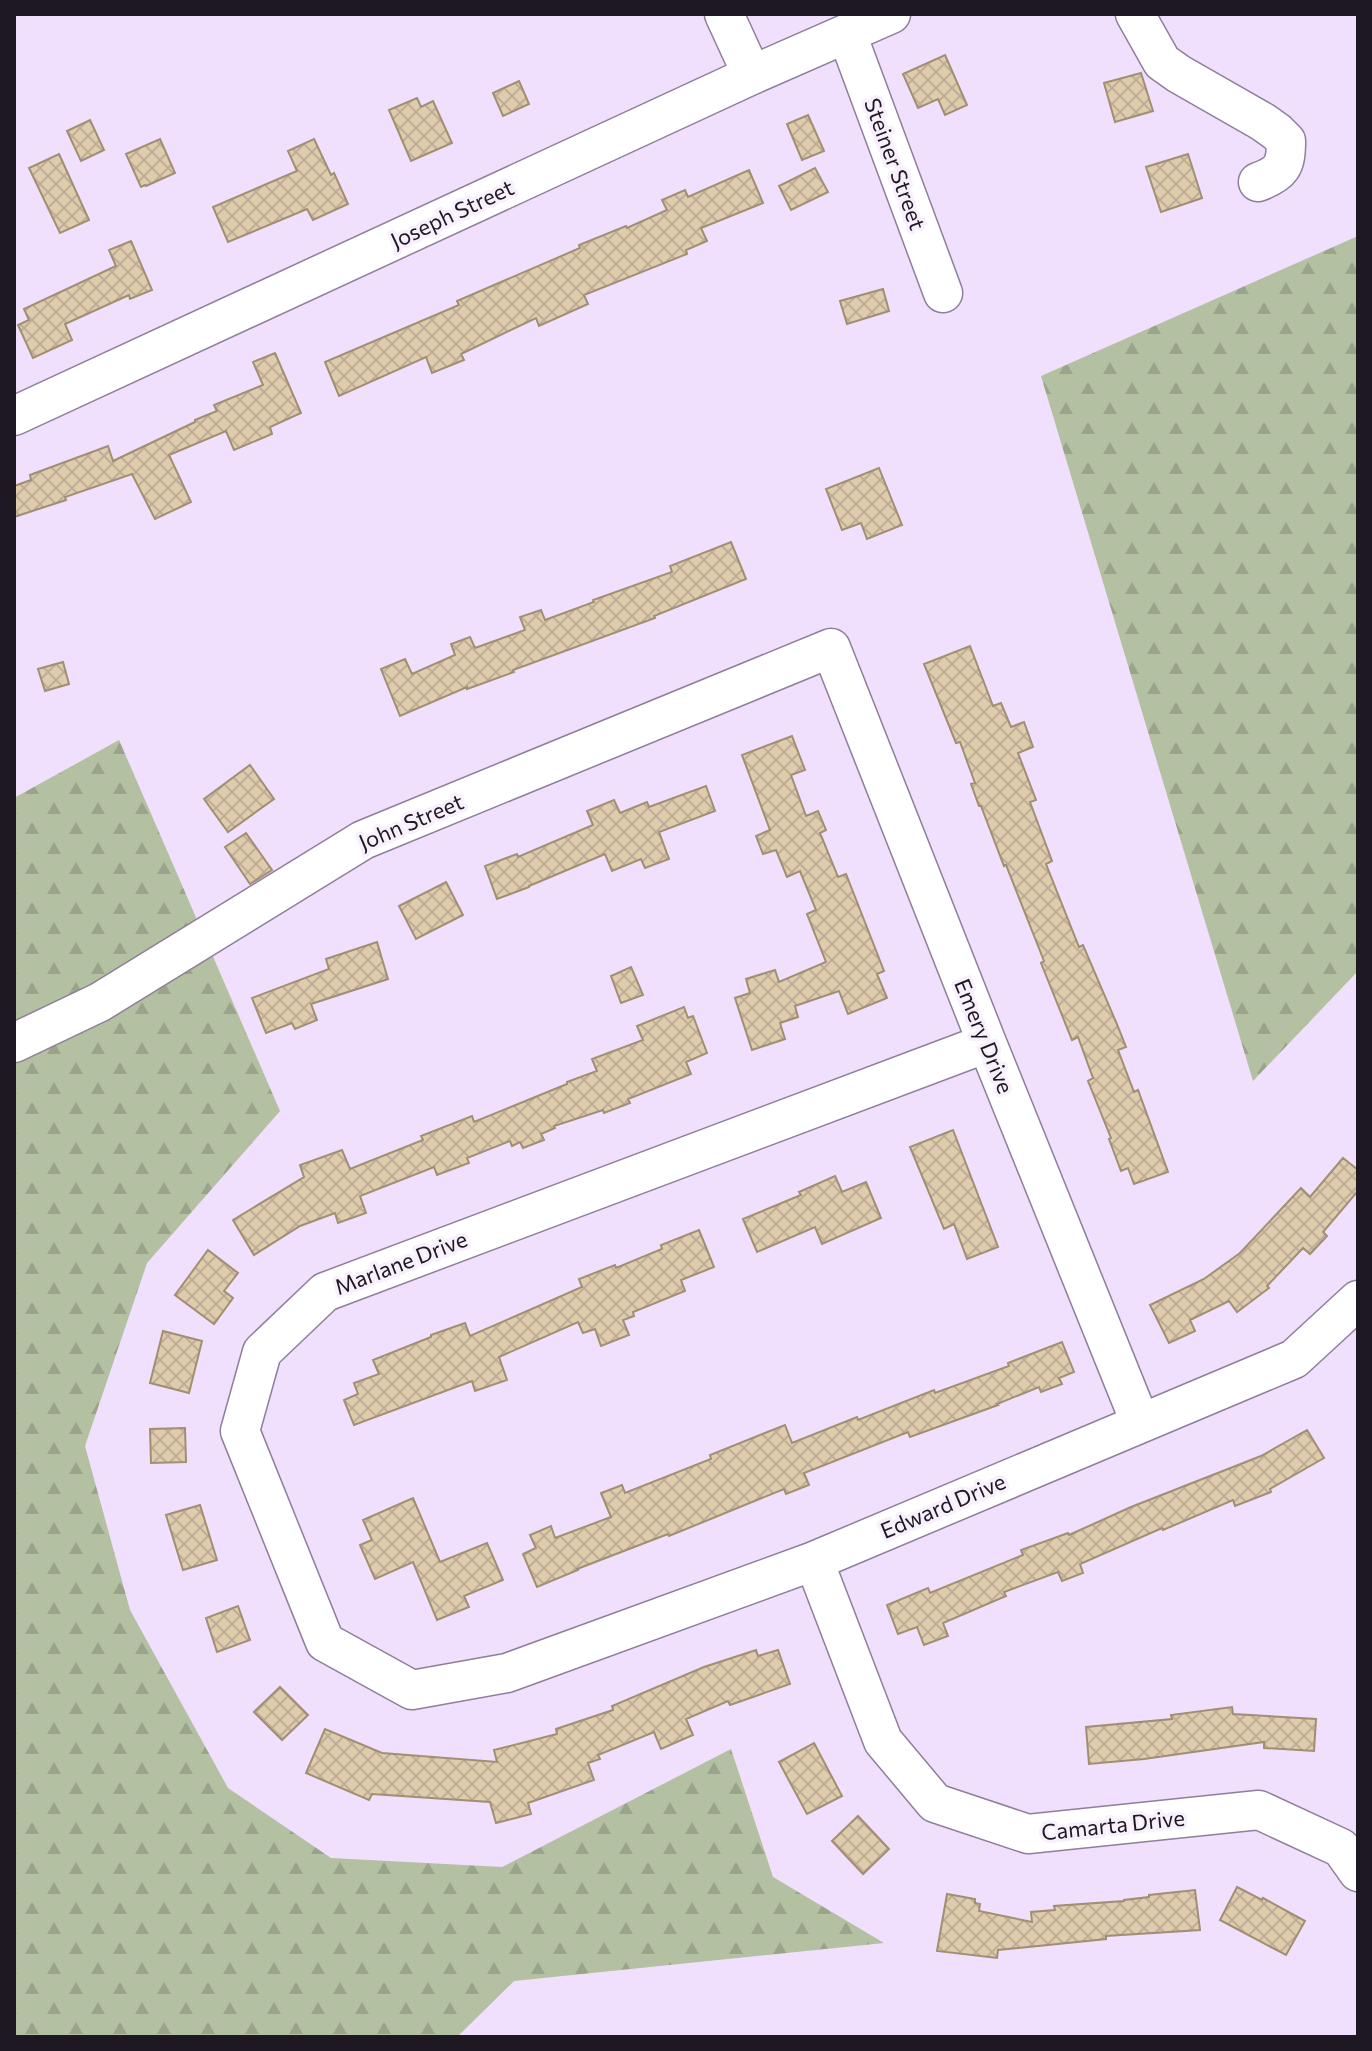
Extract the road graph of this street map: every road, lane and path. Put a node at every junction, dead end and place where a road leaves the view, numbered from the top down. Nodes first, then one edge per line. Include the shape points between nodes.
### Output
1 (724, 14) edge
2 (891, 14) edge
3 (1135, 14) edge
4 (847, 34) junction
5 (752, 75) junction
6 (1258, 182) dead end
7 (943, 293) dead end
8 (14, 416) edge
9 (831, 648) joint
10 (14, 1043) edge
11 (987, 1043) junction
12 (1358, 1300) edge
13 (1140, 1422) junction
14 (814, 1561) junction
15 (507, 1673) joint
16 (1358, 1872) edge

1 - 5 street
2 - 4 street, Joseph Street
3 - 6 street via 1162,62 1286,141 1283,167
4 - 5 street, Joseph Street
4 - 7 street, Steiner Street
5 - 8 street, Joseph Street
9 - 10 street, John Street via 363,840 100,1002
9 - 11 street, Emery Drive
11 - 13 street, Emery Drive
11 - 15 street, Marlane Drive via 325,1292 262,1352 240,1431 325,1642 412,1690
12 - 13 street, Edward Drive via 1294,1359
13 - 14 street, Edward Drive
14 - 15 street, Edward Drive
14 - 16 street, Camarta Drive via 883,1741 935,1803 1028,1834 1259,1810 1341,1848

